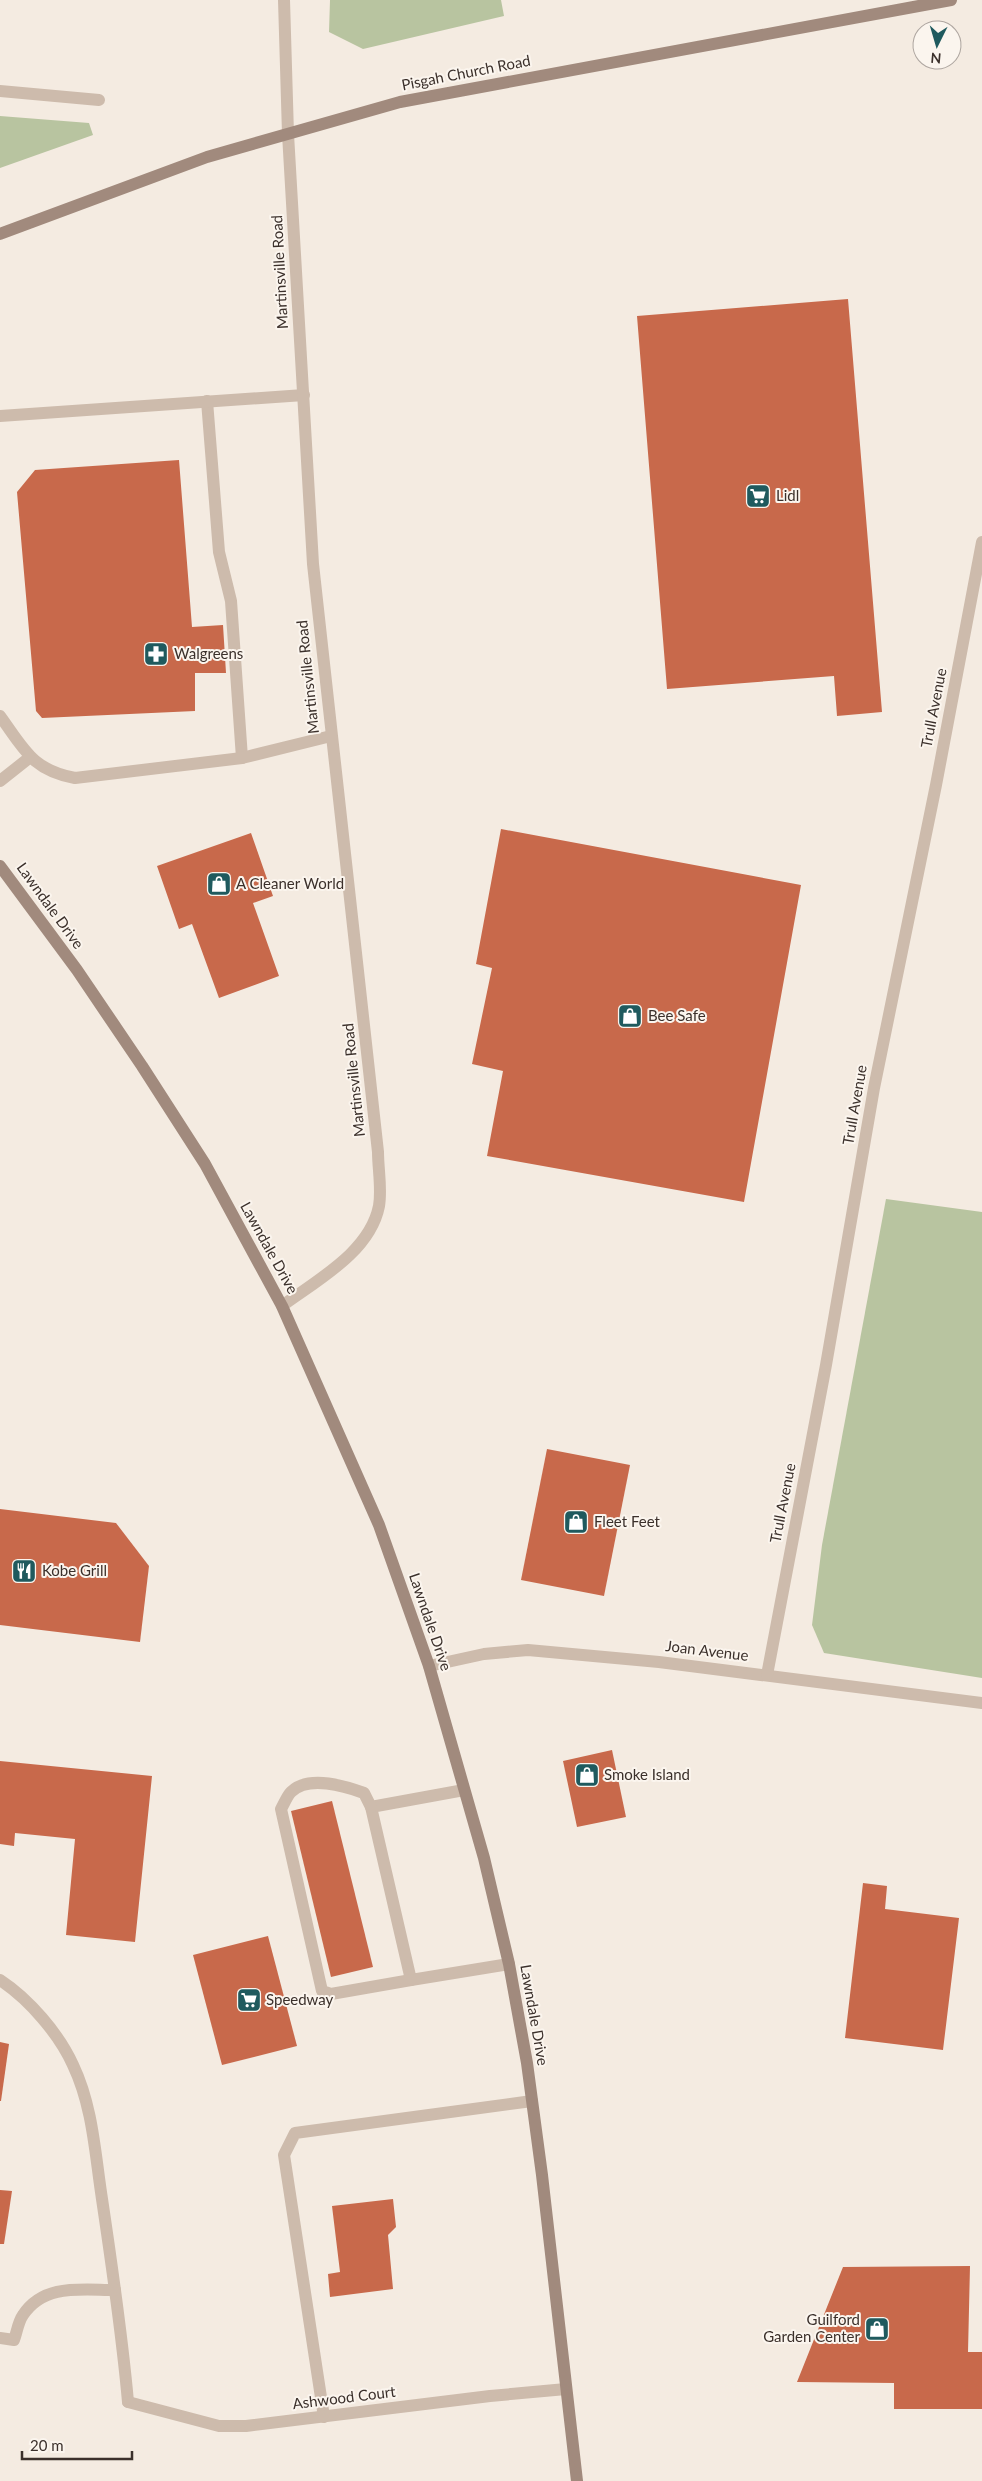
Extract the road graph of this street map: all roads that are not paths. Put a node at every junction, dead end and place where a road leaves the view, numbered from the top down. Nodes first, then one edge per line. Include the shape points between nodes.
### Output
1 (284, 0) edge
2 (951, 0) edge
3 (0, 91) edge
4 (99, 100) dead end
5 (288, 134) junction
6 (0, 234) edge
7 (304, 395) junction
8 (206, 401) junction
9 (0, 416) edge
10 (982, 542) edge
11 (0, 716) edge
12 (331, 736) junction
13 (29, 758) junction
14 (242, 758) junction
15 (0, 781) edge
16 (0, 866) edge
17 (282, 1306) junction
18 (429, 1666) junction
19 (766, 1675) junction
20 (982, 1703) edge
21 (464, 1790) junction
22 (371, 1807) junction
23 (509, 1964) junction
24 (0, 1980) edge
25 (411, 1980) junction
26 (532, 2101) junction
27 (115, 2290) junction
28 (0, 2338) edge
29 (566, 2389) junction
30 (324, 2417) junction
31 (577, 2481) edge

1 - 5 street, Martinsville Road
2 - 5 main road, Pisgah Church Road via 400,102
3 - 4 street
5 - 6 main road, Pisgah Church Road via 207,157
5 - 7 street, Martinsville Road
7 - 8 street
7 - 12 street, Martinsville Road via 313,564
8 - 9 street
8 - 14 street via 219,552 231,601
10 - 19 street, Trull Avenue via 874,1088
11 - 13 street
12 - 14 street
12 - 17 street, Martinsville Road via 378,1152 379,1205 368,1235 334,1268
13 - 14 street via 56,774 75,778
13 - 15 street
16 - 17 main road, Lawndale Drive via 77,970 142,1066 204,1164
17 - 18 main road, Lawndale Drive via 379,1525
18 - 19 street, Joan Avenue via 484,1654 528,1650
18 - 21 main road, Lawndale Drive
19 - 20 street, Joan Avenue
21 - 22 street
21 - 23 main road, Lawndale Drive
22 - 25 street
22 - 25 street via 364,1793 339,1784 310,1784 292,1791 281,1809 322,1991 331,1994
23 - 25 street
23 - 26 main road, Lawndale Drive
24 - 27 street via 41,2016 73,2064 85,2098
26 - 29 main road, Lawndale Drive
26 - 30 street via 295,2133 284,2155
27 - 28 street via 65,2289 41,2296 23,2315 14,2340
27 - 30 street, Ashwood Court via 128,2402 219,2426
29 - 30 street, Ashwood Court
29 - 31 main road, Lawndale Drive

